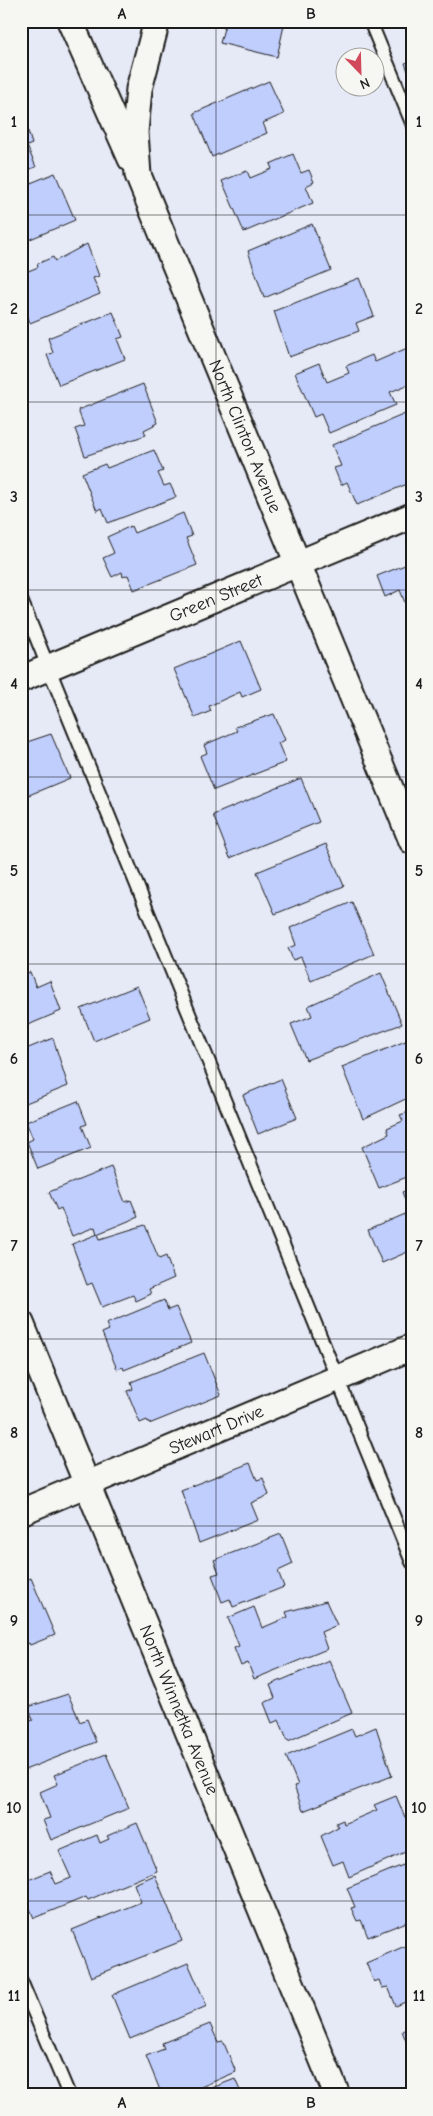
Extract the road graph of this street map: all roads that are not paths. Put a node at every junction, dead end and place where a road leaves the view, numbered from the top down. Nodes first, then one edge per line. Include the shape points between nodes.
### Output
1 (70, 21) edge
2 (157, 21) edge
3 (370, 21) edge
4 (412, 123) edge
5 (138, 176) junction
6 (412, 516) edge
7 (296, 563) junction
8 (21, 600) edge
9 (49, 667) junction
10 (21, 679) edge
11 (412, 841) edge
12 (21, 1323) edge
13 (412, 1347) edge
14 (337, 1379) junction
15 (87, 1484) junction
16 (21, 1512) edge
17 (412, 1562) edge
18 (21, 1980) edge
19 (69, 2095) edge
20 (337, 2095) edge

1 - 5 street
2 - 5 street, North Clinton Avenue via 139,89 135,132
3 - 4 lane
5 - 7 street, North Clinton Avenue
6 - 7 street, Green Street
7 - 9 street, Green Street
7 - 11 street, North Clinton Avenue
8 - 9 lane
9 - 10 street, Green Street
9 - 14 lane
12 - 15 street, North Winnetka Avenue
13 - 14 street, Stewart Drive
14 - 15 street, Stewart Drive
14 - 17 lane
15 - 16 street, Stewart Drive
15 - 20 street, North Winnetka Avenue
18 - 19 lane

